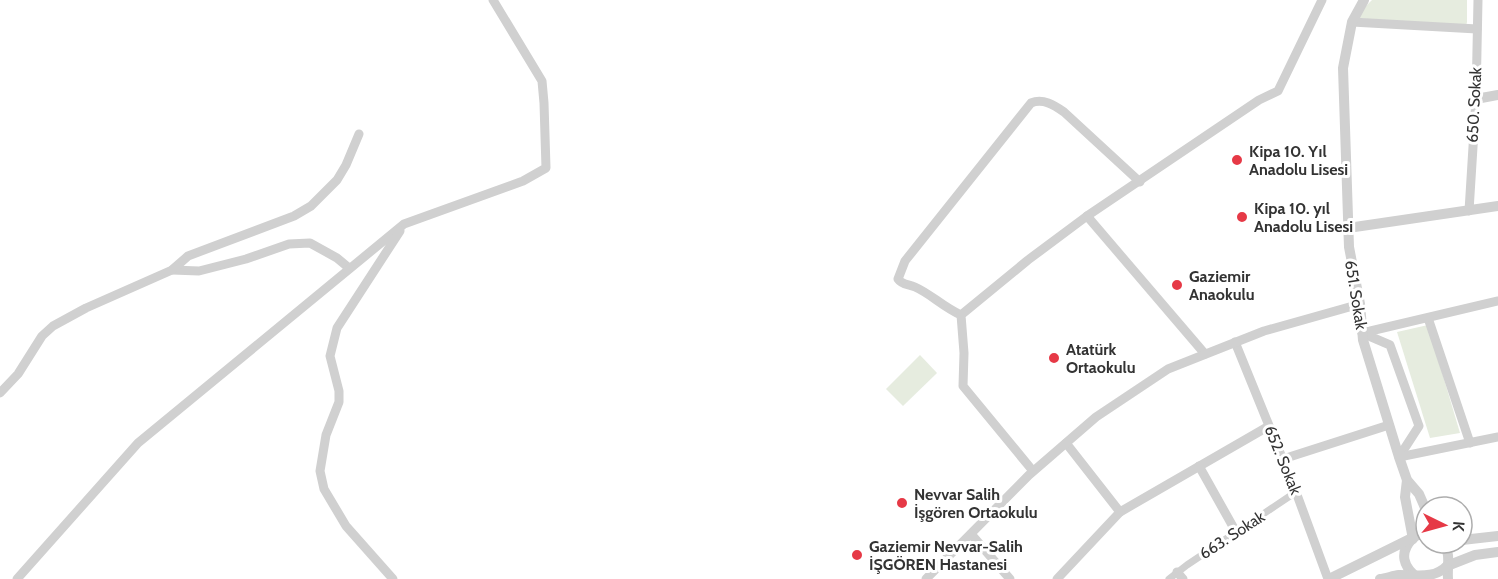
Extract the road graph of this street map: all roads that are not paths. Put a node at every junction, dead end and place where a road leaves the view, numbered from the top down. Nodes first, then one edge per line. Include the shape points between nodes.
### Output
1 (493, 0) edge
2 (1322, 0) edge
3 (1364, 0) edge
4 (1478, 0) edge
5 (1352, 22) junction
6 (1477, 29) junction
7 (1498, 95) edge
8 (1476, 99) junction
9 (359, 134) dead end
10 (1140, 182) junction
11 (1498, 206) edge
12 (1468, 211) junction
13 (1087, 216) junction
14 (404, 224) junction
15 (1348, 228) junction
16 (349, 268) junction
17 (172, 270) junction
18 (1498, 301) edge
19 (1360, 304) junction
20 (961, 315) junction
21 (1428, 318) junction
22 (1362, 333) junction
23 (1235, 342) junction
24 (1205, 354) junction
25 (0, 393) edge
26 (1389, 425) junction
27 (1269, 426) junction
28 (1498, 437) edge
29 (1066, 443) junction
30 (1470, 443) junction
31 (1399, 458) junction
32 (1283, 459) junction
33 (1199, 466) junction
34 (1033, 471) junction
35 (1407, 480) junction
36 (1296, 492) junction
37 (1419, 495) edge
38 (1120, 512) junction
39 (1236, 532) junction
40 (971, 534) junction
41 (1498, 536) edge
42 (1413, 538) junction
43 (1474, 539) edge
44 (1498, 552) edge
45 (1448, 555) edge
46 (1447, 566) junction
47 (1180, 576) edge
48 (1418, 578) edge
49 (16, 579) edge
50 (393, 579) edge
51 (926, 579) edge
52 (1010, 579) edge
53 (1057, 579) edge
54 (1169, 579) edge
55 (1328, 579) edge
56 (1380, 579) edge
57 (1448, 579) edge

1 - 14 street via 542,81 546,168 523,181
2 - 10 street via 1278,91
3 - 5 street, 651. Sokak
4 - 6 street, 650. Sokak
5 - 6 street
5 - 15 street, 651. Sokak via 1343,68
6 - 8 street, 650. Sokak
7 - 8 street
8 - 12 street, 650. Sokak
9 - 17 street via 337,180 311,206 188,256
10 - 13 street
10 - 20 street via 1064,112 1043,101 1031,103 898,274 900,283 914,286
11 - 12 street
12 - 15 street
13 - 20 street
13 - 24 street
14 - 16 street
14 - 50 street via 337,328 330,356 339,402 326,435 320,471 324,489 346,526
15 - 19 street, 651. Sokak
16 - 17 street via 309,243 289,244 200,271
16 - 49 street via 138,443
17 - 25 street via 53,326
18 - 21 street
19 - 22 street, 651. Sokak
19 - 23 street via 1264,330
20 - 34 street via 963,386
21 - 22 street
21 - 30 street
22 - 26 street, 651. Sokak
22 - 31 street via 1390,345 1419,426
23 - 24 street
23 - 27 street, 652. Sokak
24 - 29 street via 1168,369 1096,417
26 - 31 street, 651. Sokak
26 - 32 street
27 - 32 street, 652. Sokak
27 - 33 street
28 - 30 street
29 - 34 street
29 - 38 street
30 - 31 street
31 - 35 street, 651. Sokak
32 - 36 street, 652. Sokak
33 - 38 street
33 - 39 street
34 - 40 street
35 - 37 street
35 - 42 street via 1405,497
36 - 39 street, 663. Sokak
36 - 55 street, 652. Sokak
38 - 53 street
39 - 47 street, 663. Sokak
40 - 51 street
40 - 52 street
41 - 43 street
42 - 48 street via 1407,544 1404,559 1406,567
42 - 55 street
44 - 46 street via 1475,555
45 - 46 street
46 - 48 street via 1431,579
46 - 57 street
47 - 54 street, 663. Sokak
48 - 56 street via 1398,575

